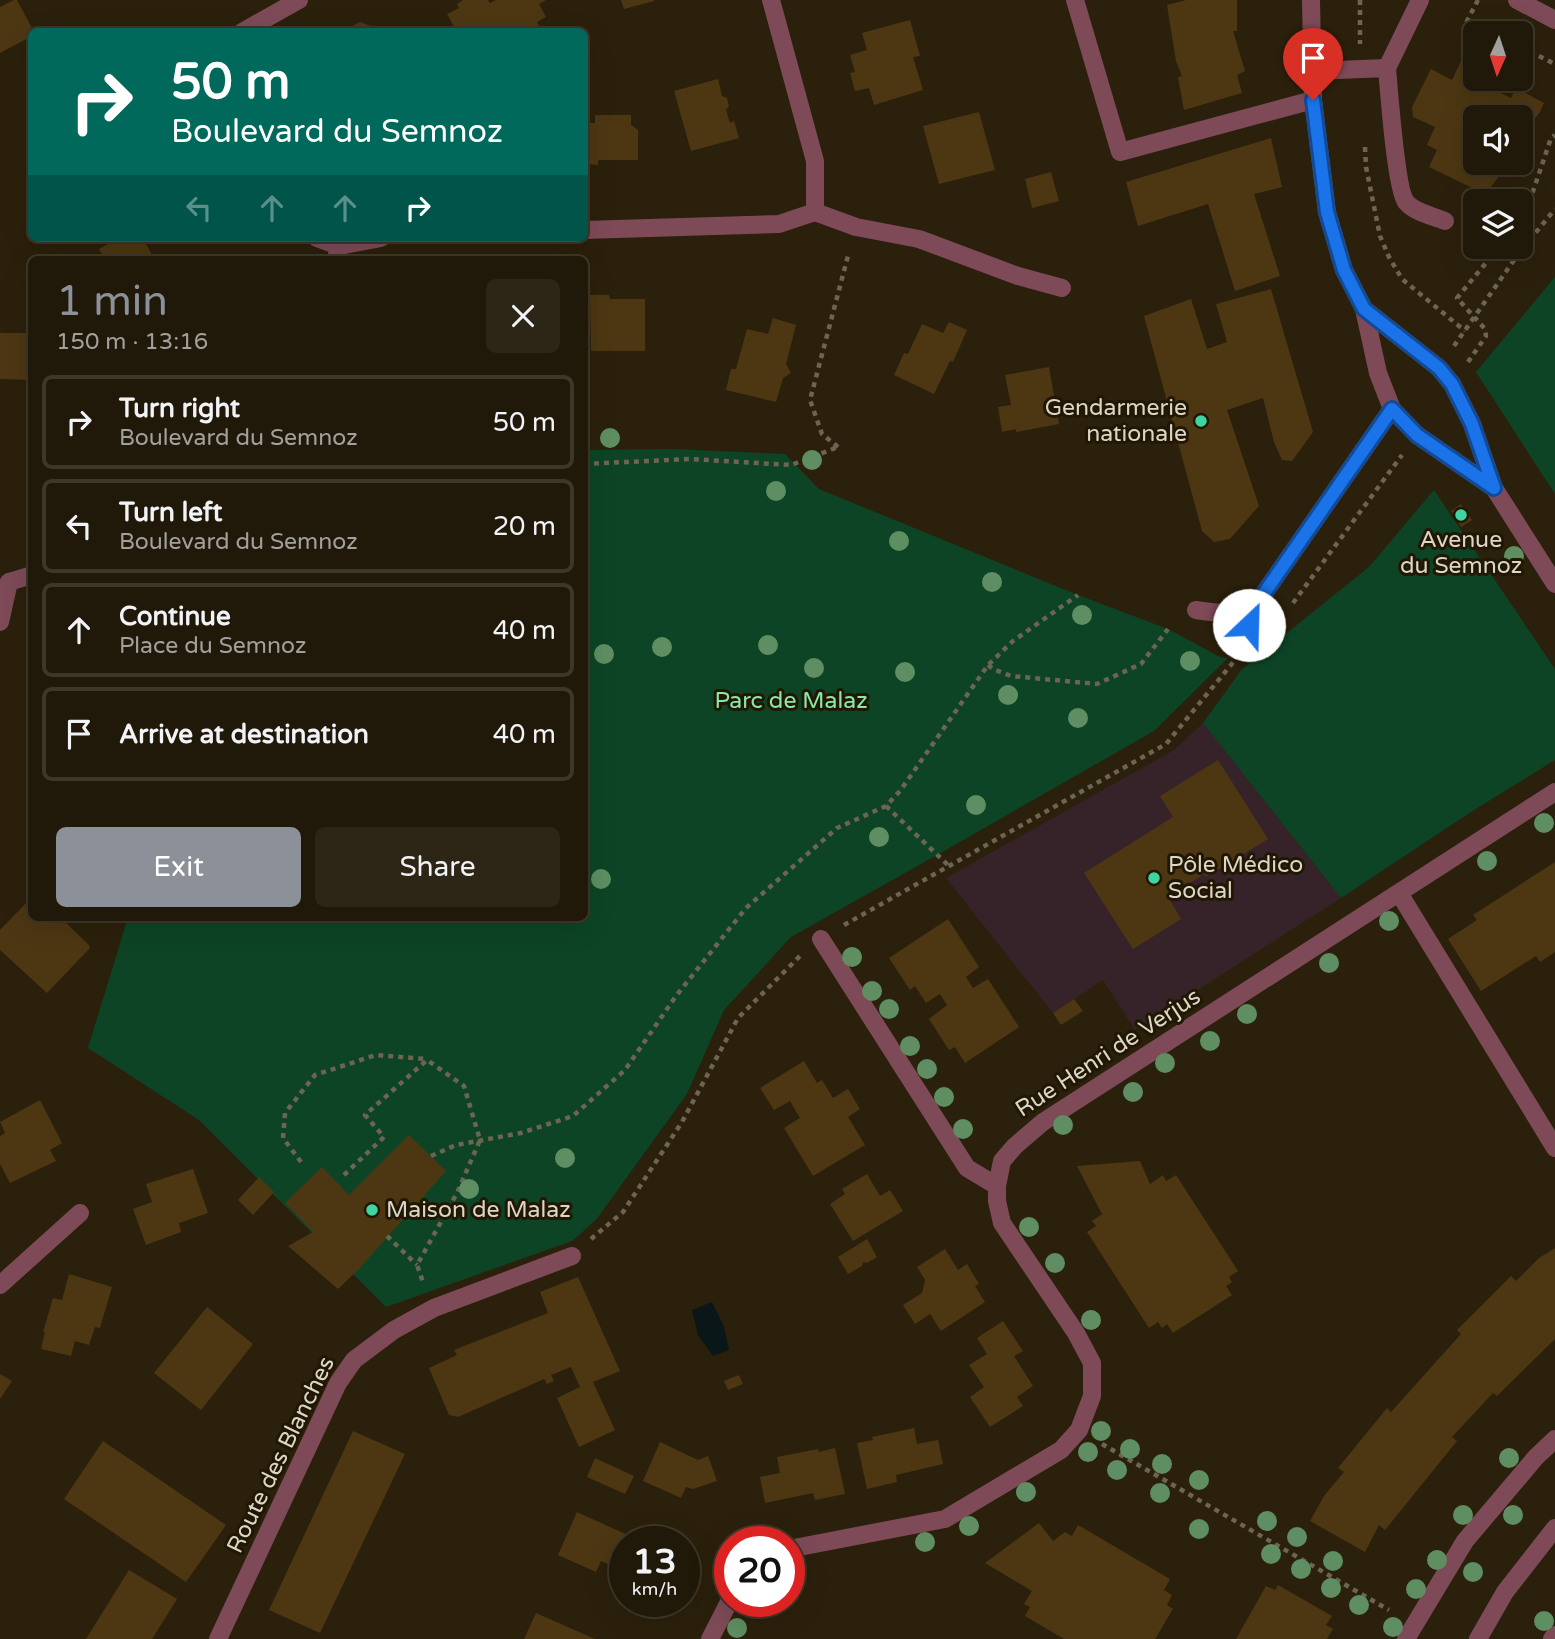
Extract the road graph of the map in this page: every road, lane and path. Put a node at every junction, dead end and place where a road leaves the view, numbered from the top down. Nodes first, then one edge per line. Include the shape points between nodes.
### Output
1 (299, 0) edge
2 (771, 0) edge
3 (1075, 0) edge
4 (1311, 0) edge
5 (1420, 0) edge
6 (1478, 0) edge
7 (1517, 0) edge
8 (1555, 20) edge
9 (1467, 21) edge
10 (249, 28) edge
11 (1533, 53) edge
12 (1555, 64) edge
13 (1387, 68) junction
14 (1312, 71) junction
15 (1313, 100) junction
16 (1555, 135) edge
17 (1533, 191) edge
18 (816, 212) junction
19 (1445, 221) dead end
20 (856, 227) junction
21 (588, 230) edge
22 (322, 242) edge
23 (369, 242) edge
24 (337, 253) edge
25 (1062, 288) dead end
26 (1364, 309) junction
27 (1392, 409) junction
28 (588, 464) edge
29 (1494, 488) junction
30 (4, 575) edge
31 (28, 575) edge
32 (1555, 584) edge
33 (1078, 595) dead end
34 (1196, 610) dead end
35 (1248, 610) junction
36 (0, 622) edge
37 (1168, 629) dead end
38 (1251, 640) dead end
39 (988, 665) junction
40 (1555, 792) edge
41 (886, 806) junction
42 (949, 866) dead end
43 (1399, 893) junction
44 (821, 939) dead end
45 (427, 1060) junction
46 (480, 1140) junction
47 (1555, 1148) edge
48 (431, 1156) dead end
49 (301, 1162) dead end
50 (344, 1175) dead end
51 (997, 1186) junction
52 (80, 1213) dead end
53 (387, 1236) dead end
54 (572, 1256) dead end
55 (416, 1265) junction
56 (0, 1285) edge
57 (434, 1308) junction
58 (1079, 1430) junction
59 (1555, 1439) edge
60 (1555, 1528) edge
61 (805, 1546) edge
62 (1389, 1609) dead end
63 (721, 1617) edge
64 (1555, 1635) edge
65 (218, 1639) edge
66 (710, 1639) edge
67 (1406, 1639) edge
68 (1478, 1639) edge
69 (1552, 1639) edge

1 - 10 street
2 - 18 street via 815,161
3 - 15 street via 1119,152
4 - 14 street
5 - 13 street
6 - 9 path
7 - 8 street
11 - 12 path
13 - 14 street
13 - 19 street via 1403,196 1412,207
14 - 15 street
15 - 26 street via 1327,212 1344,270
16 - 17 path
18 - 20 street
18 - 21 street via 779,224
20 - 25 street via 919,239
20 - 28 path via 810,400 822,435 838,447 791,465 690,459
22 - 24 street
23 - 24 street
26 - 27 street via 1378,373
26 - 29 street via 1439,368 1452,384 1472,424
27 - 29 street via 1417,435
27 - 35 street via 1256,605
29 - 32 street
30 - 31 street
30 - 36 street
33 - 39 path via 1013,641
34 - 35 street
35 - 38 street
37 - 39 path via 1142,664 1097,684 1011,676
39 - 41 path
40 - 43 street, Rue Henri de Verjus
41 - 42 path
41 - 46 path via 837,828 746,908 625,1070 573,1115 522,1133
43 - 47 street
43 - 51 street, Rue Henri de Verjus via 1043,1122 1002,1161
44 - 51 street via 967,1168
45 - 46 path via 464,1086
45 - 49 path via 376,1055 315,1075 285,1113 282,1138
45 - 50 path via 365,1115 384,1137
46 - 48 path
46 - 55 path via 457,1193
51 - 58 street, Rue Henri de Verjus via 1002,1223 1092,1363 1092,1396
52 - 56 street
53 - 55 path
54 - 57 street, Route des Blanches
55 - 57 path
57 - 65 street, Route des Blanches via 354,1360 338,1383
58 - 61 street, Rue Henri de Verjus via 1061,1450 945,1519
58 - 62 path
59 - 67 street via 1465,1541
60 - 68 street via 1505,1592
63 - 66 street
64 - 69 street

